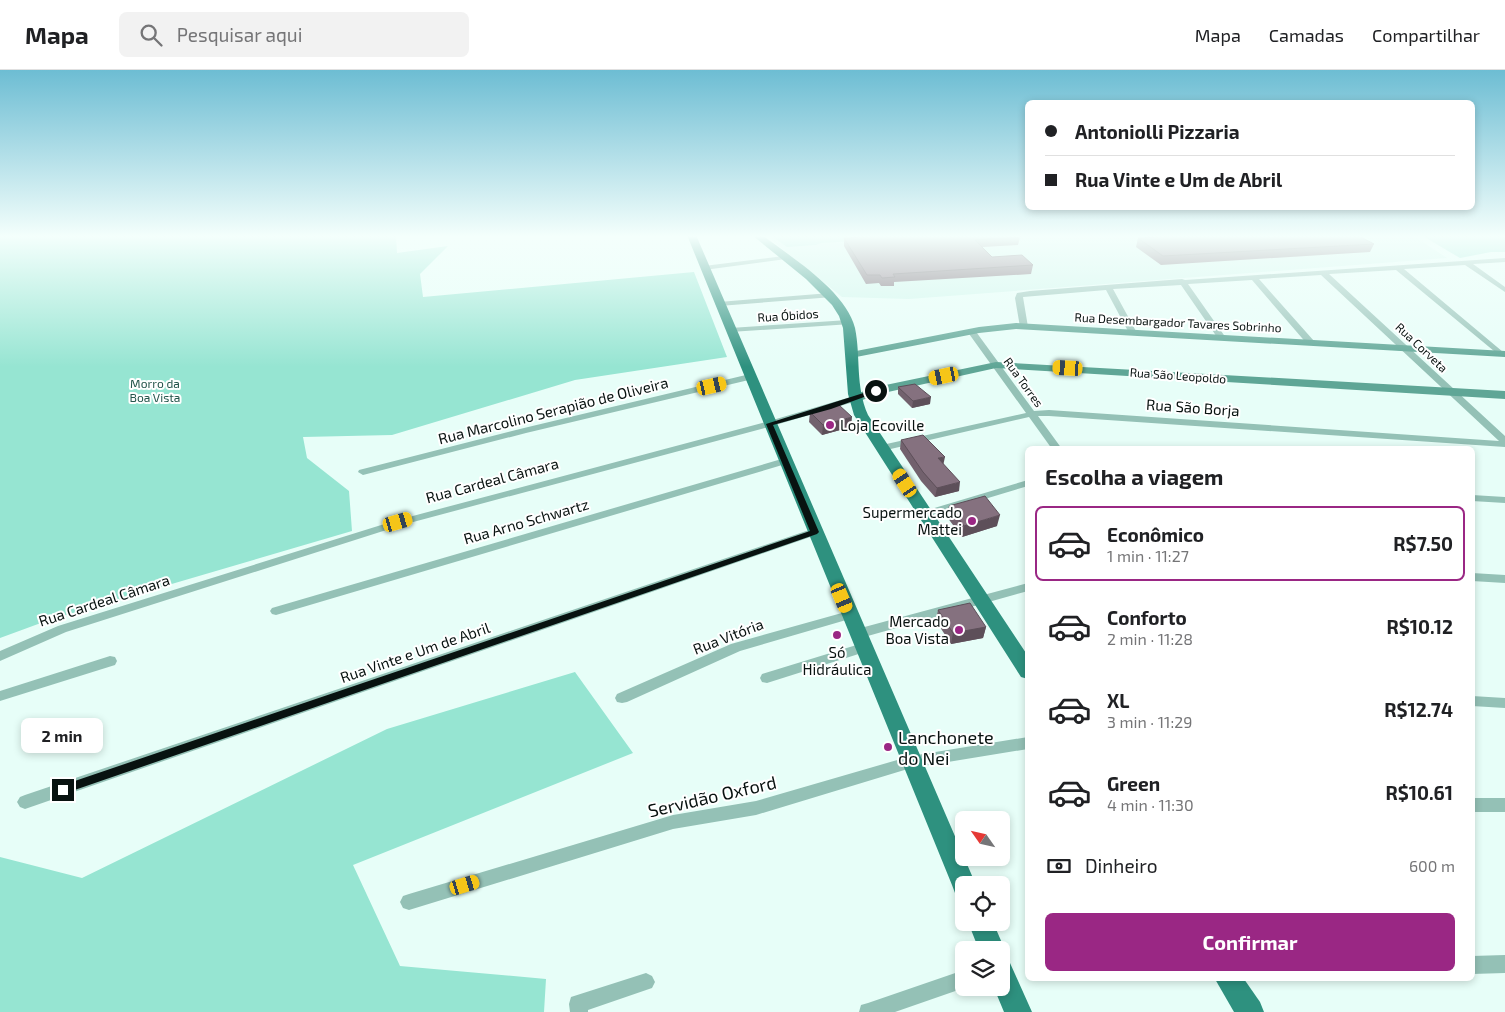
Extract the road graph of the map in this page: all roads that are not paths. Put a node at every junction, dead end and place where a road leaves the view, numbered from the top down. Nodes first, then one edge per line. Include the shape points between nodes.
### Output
1 (709, 279) edge
2 (810, 279) edge
3 (1218, 279) edge
4 (1255, 279) edge
5 (1330, 279) edge
6 (1412, 279) edge
7 (1489, 279) edge
8 (1182, 281) junction
9 (1496, 284) junction
10 (1505, 284) edge
11 (1108, 287) junction
12 (1505, 290) edge
13 (830, 295) junction
14 (719, 304) junction
15 (848, 322) junction
16 (1024, 327) junction
17 (730, 330) junction
18 (971, 331) junction
19 (1133, 333) junction
20 (1222, 338) junction
21 (1311, 343) junction
22 (1405, 349) junction
23 (1503, 354) edge
24 (851, 355) junction
25 (996, 365) junction
26 (750, 378) junction
27 (1452, 392) junction
28 (1505, 395) edge
29 (854, 399) junction
30 (1032, 414) junction
31 (769, 424) junction
32 (1505, 442) edge
33 (1055, 446) edge
34 (882, 448) junction
35 (785, 461) junction
36 (363, 472) dead end
37 (1025, 484) edge
38 (1475, 498) edge
39 (1505, 500) edge
40 (925, 514) junction
41 (815, 532) junction
42 (1475, 577) edge
43 (1505, 580) edge
44 (1025, 588) edge
45 (981, 600) junction
46 (276, 611) dead end
47 (856, 632) junction
48 (0, 656) edge
49 (110, 661) dead end
50 (1025, 667) edge
51 (767, 678) dead end
52 (0, 696) edge
53 (622, 698) dead end
54 (1475, 701) edge
55 (1505, 703) edge
56 (1025, 743) edge
57 (911, 762) junction
58 (25, 802) dead end
59 (1505, 804) edge
60 (1475, 805) edge
61 (960, 876) edge
62 (409, 902) dead end
63 (1505, 964) edge
64 (1475, 965) edge
65 (1229, 981) edge
66 (646, 982) dead end
67 (955, 982) edge
68 (1010, 993) edge
69 (579, 1012) edge
70 (868, 1012) edge
71 (1018, 1012) edge
72 (1250, 1012) edge

1 - 14 main road
2 - 13 main road
3 - 8 street
4 - 21 street
5 - 22 street, Rua Corveta
6 - 23 street
7 - 9 street
8 - 11 street
8 - 20 street
9 - 10 street
9 - 12 street
11 - 16 street via 1020,296
11 - 19 street
13 - 14 street
13 - 15 main road
14 - 17 main road
15 - 17 street, Rua Óbidos
15 - 24 main road
16 - 18 street, Rua Desembargador Tavares Sobrinho
16 - 19 street, Rua Desembargador Tavares Sobrinho
17 - 26 main road
18 - 24 street, Rua Desembargador Tavares Sobrinho
18 - 25 street, Rua Torres
19 - 20 street, Rua Desembargador Tavares Sobrinho
20 - 21 street, Rua Desembargador Tavares Sobrinho
21 - 22 street, Rua Desembargador Tavares Sobrinho
22 - 23 street, Rua Desembargador Tavares Sobrinho
22 - 27 street, Rua Corveta
24 - 29 main road
25 - 27 street, Rua São Leopoldo
25 - 29 street, Rua São Leopoldo via 876,391
25 - 30 street, Rua Torres
26 - 31 main road
26 - 36 street, Rua Marcolino Serapião de Oliveira
27 - 28 street, Rua São Leopoldo
27 - 32 street, Rua Corveta
29 - 31 street, Rua Cardeal Câmara
29 - 34 main road via 860,415
30 - 32 street, Rua São Borja
30 - 33 street, Rua Torres
30 - 34 street, Rua São Borja
31 - 35 main road
31 - 48 street, Rua Cardeal Câmara via 398,522 62,629
34 - 40 main road
35 - 41 main road
35 - 46 street, Rua Arno Schwartz
37 - 40 street
38 - 39 street
40 - 45 main road
41 - 47 main road
41 - 58 street, Rua Vinte e Um de Abril
42 - 43 street
44 - 45 street
45 - 47 street
45 - 50 main road
47 - 51 street
47 - 53 street, Rua Vitória via 736,647
47 - 57 main road
49 - 52 street
54 - 55 street
56 - 57 street, Servidão Oxford
57 - 61 main road
57 - 62 street, Servidão Oxford via 756,808 673,822
59 - 60 street
63 - 64 street
65 - 72 main road
66 - 69 street via 578,1004
67 - 70 street
68 - 71 main road

